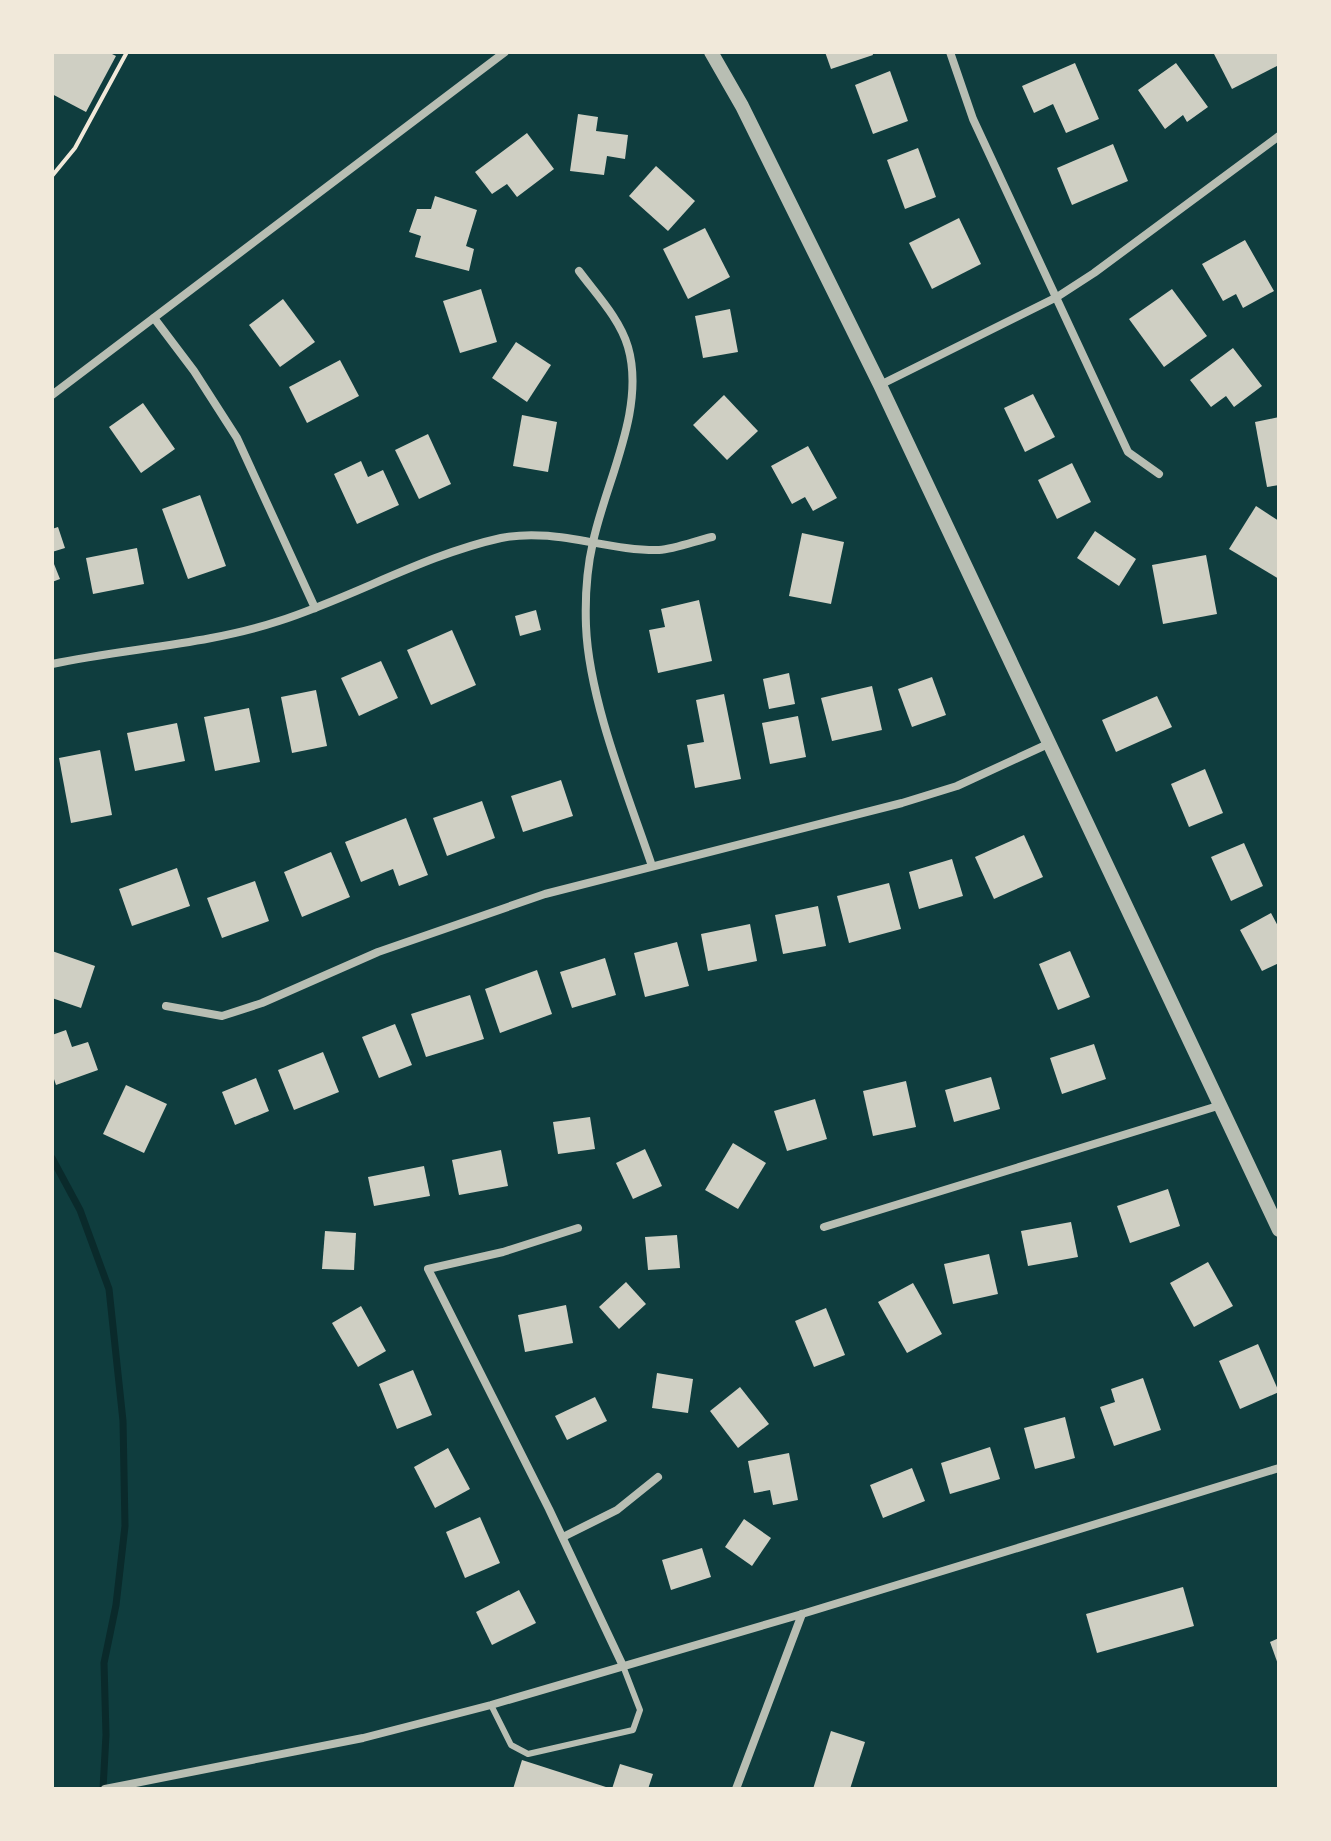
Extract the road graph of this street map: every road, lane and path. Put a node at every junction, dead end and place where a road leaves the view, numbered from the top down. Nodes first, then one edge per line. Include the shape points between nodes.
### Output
1 (127, 52) edge
2 (505, 52) edge
3 (711, 52) edge
4 (950, 52) edge
5 (1279, 136) edge
6 (52, 176) edge
7 (579, 271) dead end
8 (1057, 297) junction
9 (154, 318) junction
10 (880, 385) junction
11 (52, 395) edge
12 (1159, 474) dead end
13 (712, 537) dead end
14 (593, 542) junction
15 (315, 608) junction
16 (52, 664) edge
17 (1048, 744) junction
18 (652, 866) junction
19 (166, 1006) dead end
20 (1222, 1105) junction
21 (824, 1227) dead end
22 (578, 1228) dead end
23 (1279, 1230) edge
24 (1279, 1468) edge
25 (658, 1477) dead end
26 (563, 1537) junction
27 (802, 1614) junction
28 (623, 1666) junction
29 (491, 1705) junction
30 (105, 1789) edge
31 (736, 1789) edge

1 - 6 path via 75,148
2 - 9 street
3 - 10 street
4 - 8 street via 973,119
5 - 8 street
7 - 14 street via 615,319 628,344 633,373 626,427
8 - 10 street
8 - 12 street via 1128,452
9 - 11 street
9 - 15 street via 237,438
10 - 17 street
13 - 14 street via 660,550
14 - 15 street via 547,534 504,537
14 - 18 street via 586,626 591,666
15 - 16 street via 241,631
17 - 18 street via 957,786 902,803
17 - 20 street
18 - 19 street via 485,913 222,1016
20 - 21 street
20 - 23 street
22 - 26 street via 428,1269
24 - 27 street
25 - 26 street via 617,1510
26 - 28 street
27 - 28 street
27 - 31 street
28 - 29 street
28 - 29 lane via 640,1710 633,1730 528,1754 511,1745
29 - 30 street via 363,1738

